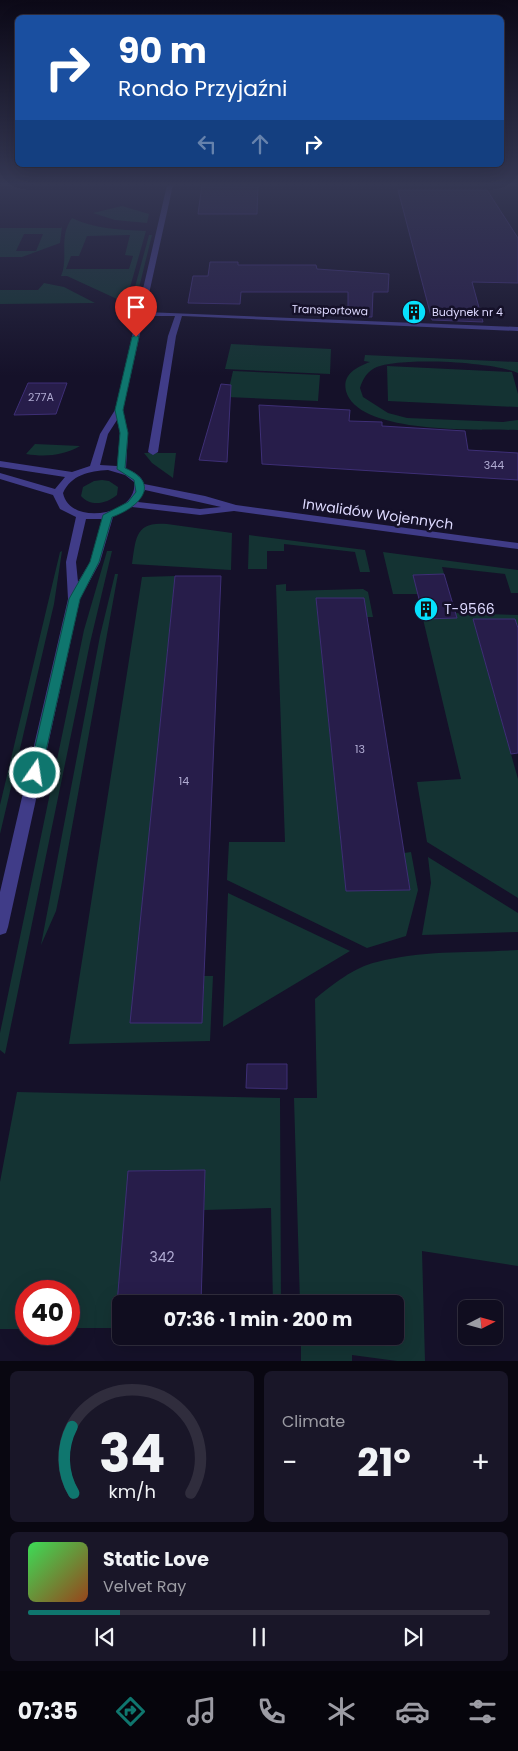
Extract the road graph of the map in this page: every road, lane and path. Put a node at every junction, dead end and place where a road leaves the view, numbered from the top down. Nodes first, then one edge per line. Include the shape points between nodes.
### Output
1 (156, 249) edge
2 (141, 314) junction
3 (179, 314) junction
4 (518, 329) edge
5 (119, 410) junction
6 (153, 452) dead end
7 (0, 464) edge
8 (94, 468) junction
9 (121, 469) junction
10 (73, 475) junction
11 (0, 476) edge
12 (141, 486) junction
13 (58, 493) junction
14 (132, 504) junction
15 (235, 508) junction
16 (108, 515) junction
17 (82, 516) junction
18 (518, 546) edge
19 (74, 599) junction
20 (0, 927) edge

1 - 2 street
2 - 3 street, Transportowa
2 - 5 street
3 - 4 street, Transportowa
3 - 6 street via 172,336
5 - 8 street via 104,434
5 - 9 street via 124,433
7 - 10 street
8 - 9 street
8 - 10 street
9 - 12 street via 131,473
10 - 13 street
11 - 13 street
12 - 14 street
12 - 15 street, Inwalidów Wojennych
13 - 17 street via 60,503 68,511
14 - 15 street, Inwalidów Wojennych via 200,512
14 - 16 street
15 - 18 street, Inwalidów Wojennych
16 - 17 street
16 - 19 street via 94,562
17 - 19 street via 71,562
19 - 20 street

